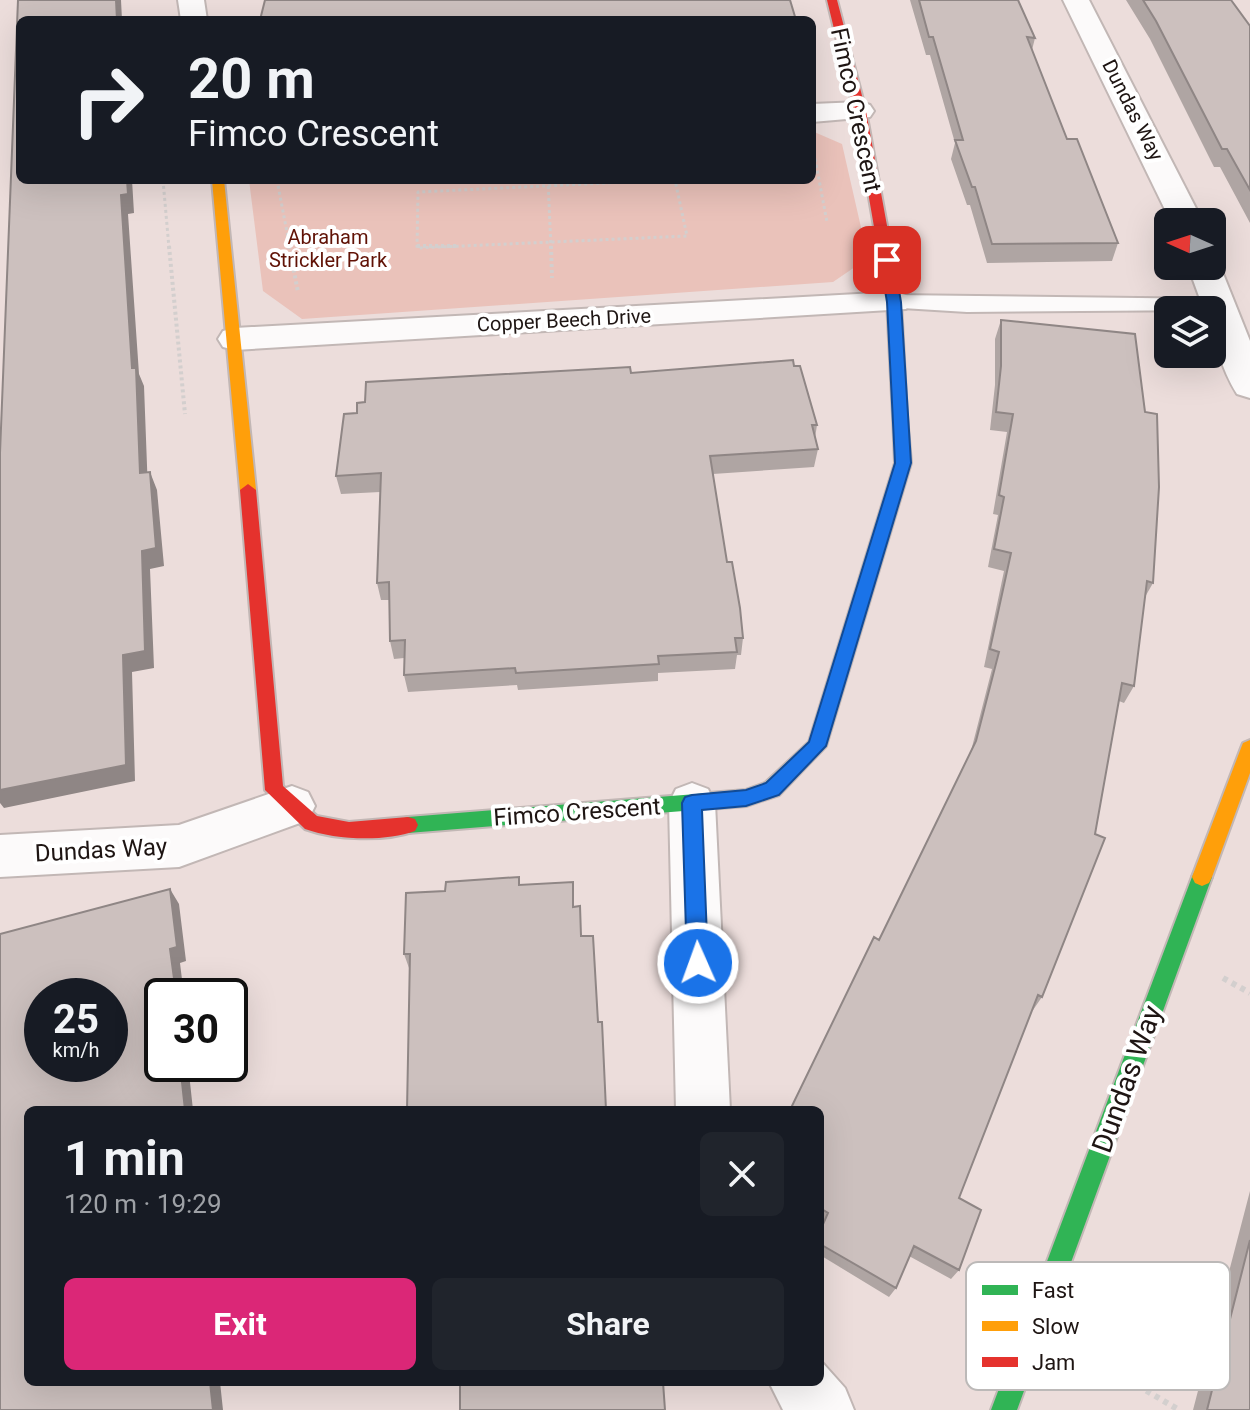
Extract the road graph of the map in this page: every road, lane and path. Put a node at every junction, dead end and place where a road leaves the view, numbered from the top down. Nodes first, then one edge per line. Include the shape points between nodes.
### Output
1 (832, 0) edge
2 (1076, 0) edge
3 (860, 111) junction
4 (816, 113) edge
5 (816, 164) edge
6 (218, 184) edge
7 (278, 184) edge
8 (534, 184) edge
9 (548, 184) edge
10 (674, 184) edge
11 (1181, 208) edge
12 (829, 235) dead end
13 (550, 242) junction
14 (552, 279) dead end
15 (313, 291) dead end
16 (894, 302) junction
17 (1154, 306) edge
18 (1226, 322) edge
19 (235, 339) junction
20 (1250, 386) edge
21 (1250, 748) edge
22 (692, 803) junction
23 (292, 806) junction
24 (0, 856) edge
25 (703, 1106) edge
26 (1059, 1262) edge
27 (803, 1386) edge
28 (1012, 1390) edge
29 (1145, 1390) edge
30 (823, 1410) edge
31 (1004, 1410) edge
32 (1179, 1410) edge

1 - 3 street, Fimco Crescent
2 - 11 street, Dundas Way
3 - 4 street
3 - 16 street, Fimco Crescent
5 - 12 path
6 - 19 street, Fimco Crescent
7 - 15 path via 297,292
8 - 13 path via 418,192 417,248
9 - 13 path
10 - 13 path via 687,236
13 - 14 path
16 - 17 lane
16 - 19 street, Copper Beech Drive
16 - 22 street, Fimco Crescent via 903,463 817,746 772,789 746,798
18 - 20 street
19 - 23 street, Fimco Crescent via 274,790
21 - 26 street, Dundas Way
22 - 23 street, Fimco Crescent via 349,830 312,823
22 - 25 street
23 - 24 street, Dundas Way via 179,846
27 - 30 street
28 - 31 street, Dundas Way
29 - 32 path

